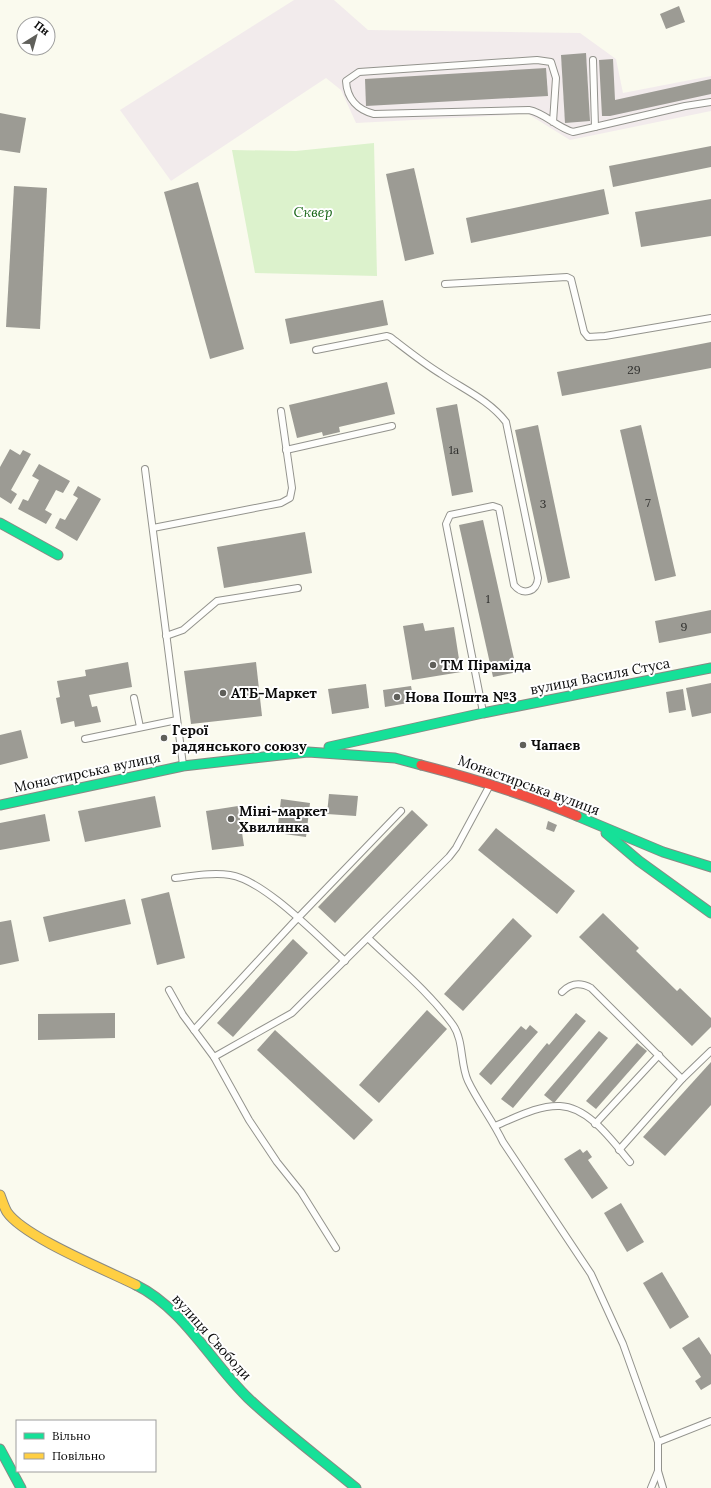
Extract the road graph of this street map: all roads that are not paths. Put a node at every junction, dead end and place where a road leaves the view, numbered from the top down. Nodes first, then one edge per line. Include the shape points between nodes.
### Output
1 (593, 60) dead end
2 (711, 102) edge
3 (553, 122) junction
4 (595, 127) junction
5 (445, 284) dead end
6 (711, 318) edge
7 (316, 350) dead end
8 (281, 411) dead end
9 (392, 426) dead end
10 (286, 450) junction
11 (145, 469) dead end
12 (0, 523) edge
13 (153, 528) junction
14 (58, 555) dead end
15 (298, 588) dead end
16 (166, 636) junction
17 (711, 668) edge
18 (134, 698) dead end
19 (483, 713) junction
20 (177, 720) junction
21 (140, 727) junction
22 (85, 739) dead end
23 (308, 752) junction
24 (183, 766) junction
25 (491, 783) junction
26 (0, 805) edge
27 (401, 811) dead end
28 (592, 821) junction
29 (711, 867) edge
30 (175, 878) dead end
31 (711, 912) edge
32 (297, 918) junction
33 (368, 938) junction
34 (345, 961) junction
35 (169, 990) dead end
36 (562, 992) dead end
37 (194, 1030) junction
38 (711, 1050) edge
39 (659, 1056) junction
40 (214, 1057) junction
41 (682, 1079) junction
42 (595, 1124) junction
43 (495, 1126) junction
44 (619, 1150) junction
45 (630, 1162) dead end
46 (0, 1195) edge
47 (336, 1248) dead end
48 (711, 1421) edge
49 (658, 1442) junction
50 (0, 1449) edge
51 (658, 1470) junction
52 (21, 1488) edge
53 (356, 1488) edge
54 (651, 1488) edge
55 (663, 1488) edge

1 - 4 lane
2 - 4 lane
3 - 3 lane via 556,78 551,62 536,60 359,72 346,81 349,96 364,111 374,114 529,110 538,111
3 - 4 lane via 562,129 572,132
5 - 6 lane via 567,277 571,279 584,332 588,337
7 - 19 lane via 390,337 441,375 468,389 506,422 538,578 535,588 526,592 514,585 498,508 493,506 450,515 446,524
8 - 10 lane
9 - 10 lane
10 - 13 lane via 292,493 286,502
11 - 13 lane
12 - 14 street
13 - 16 lane
15 - 16 lane via 217,601 184,630
16 - 20 lane
17 - 19 street, вулиця Василя Стуса
18 - 21 lane
19 - 23 street, вулиця Василя Стуса
20 - 21 lane
20 - 24 lane
21 - 22 lane
23 - 24 street, Монастирська вулиця
23 - 25 street, Монастирська вулиця via 395,758
24 - 26 street, Монастирська вулиця
25 - 28 street, Монастирська вулиця
25 - 33 lane via 449,857
27 - 32 lane
28 - 29 street, Монастирська вулиця via 662,852
28 - 31 street via 639,861
30 - 32 lane via 219,874 244,879 258,886
32 - 34 lane
32 - 37 lane
33 - 34 lane
33 - 43 lane via 426,993 454,1026 468,1081
34 - 40 lane via 292,1012
35 - 37 lane
36 - 39 lane via 567,987 579,984 591,988
37 - 40 lane
38 - 41 lane
39 - 41 lane
39 - 42 lane
40 - 47 lane via 249,1120 301,1192
41 - 44 lane
42 - 43 lane via 577,1111 559,1106 530,1112
42 - 44 lane
43 - 49 lane via 591,1274 623,1344
44 - 45 lane
46 - 53 street, вулиця Свободи via 7,1212 22,1226 150,1292 169,1307 249,1399
48 - 49 lane
49 - 51 lane
50 - 52 street
51 - 54 lane
51 - 55 lane

